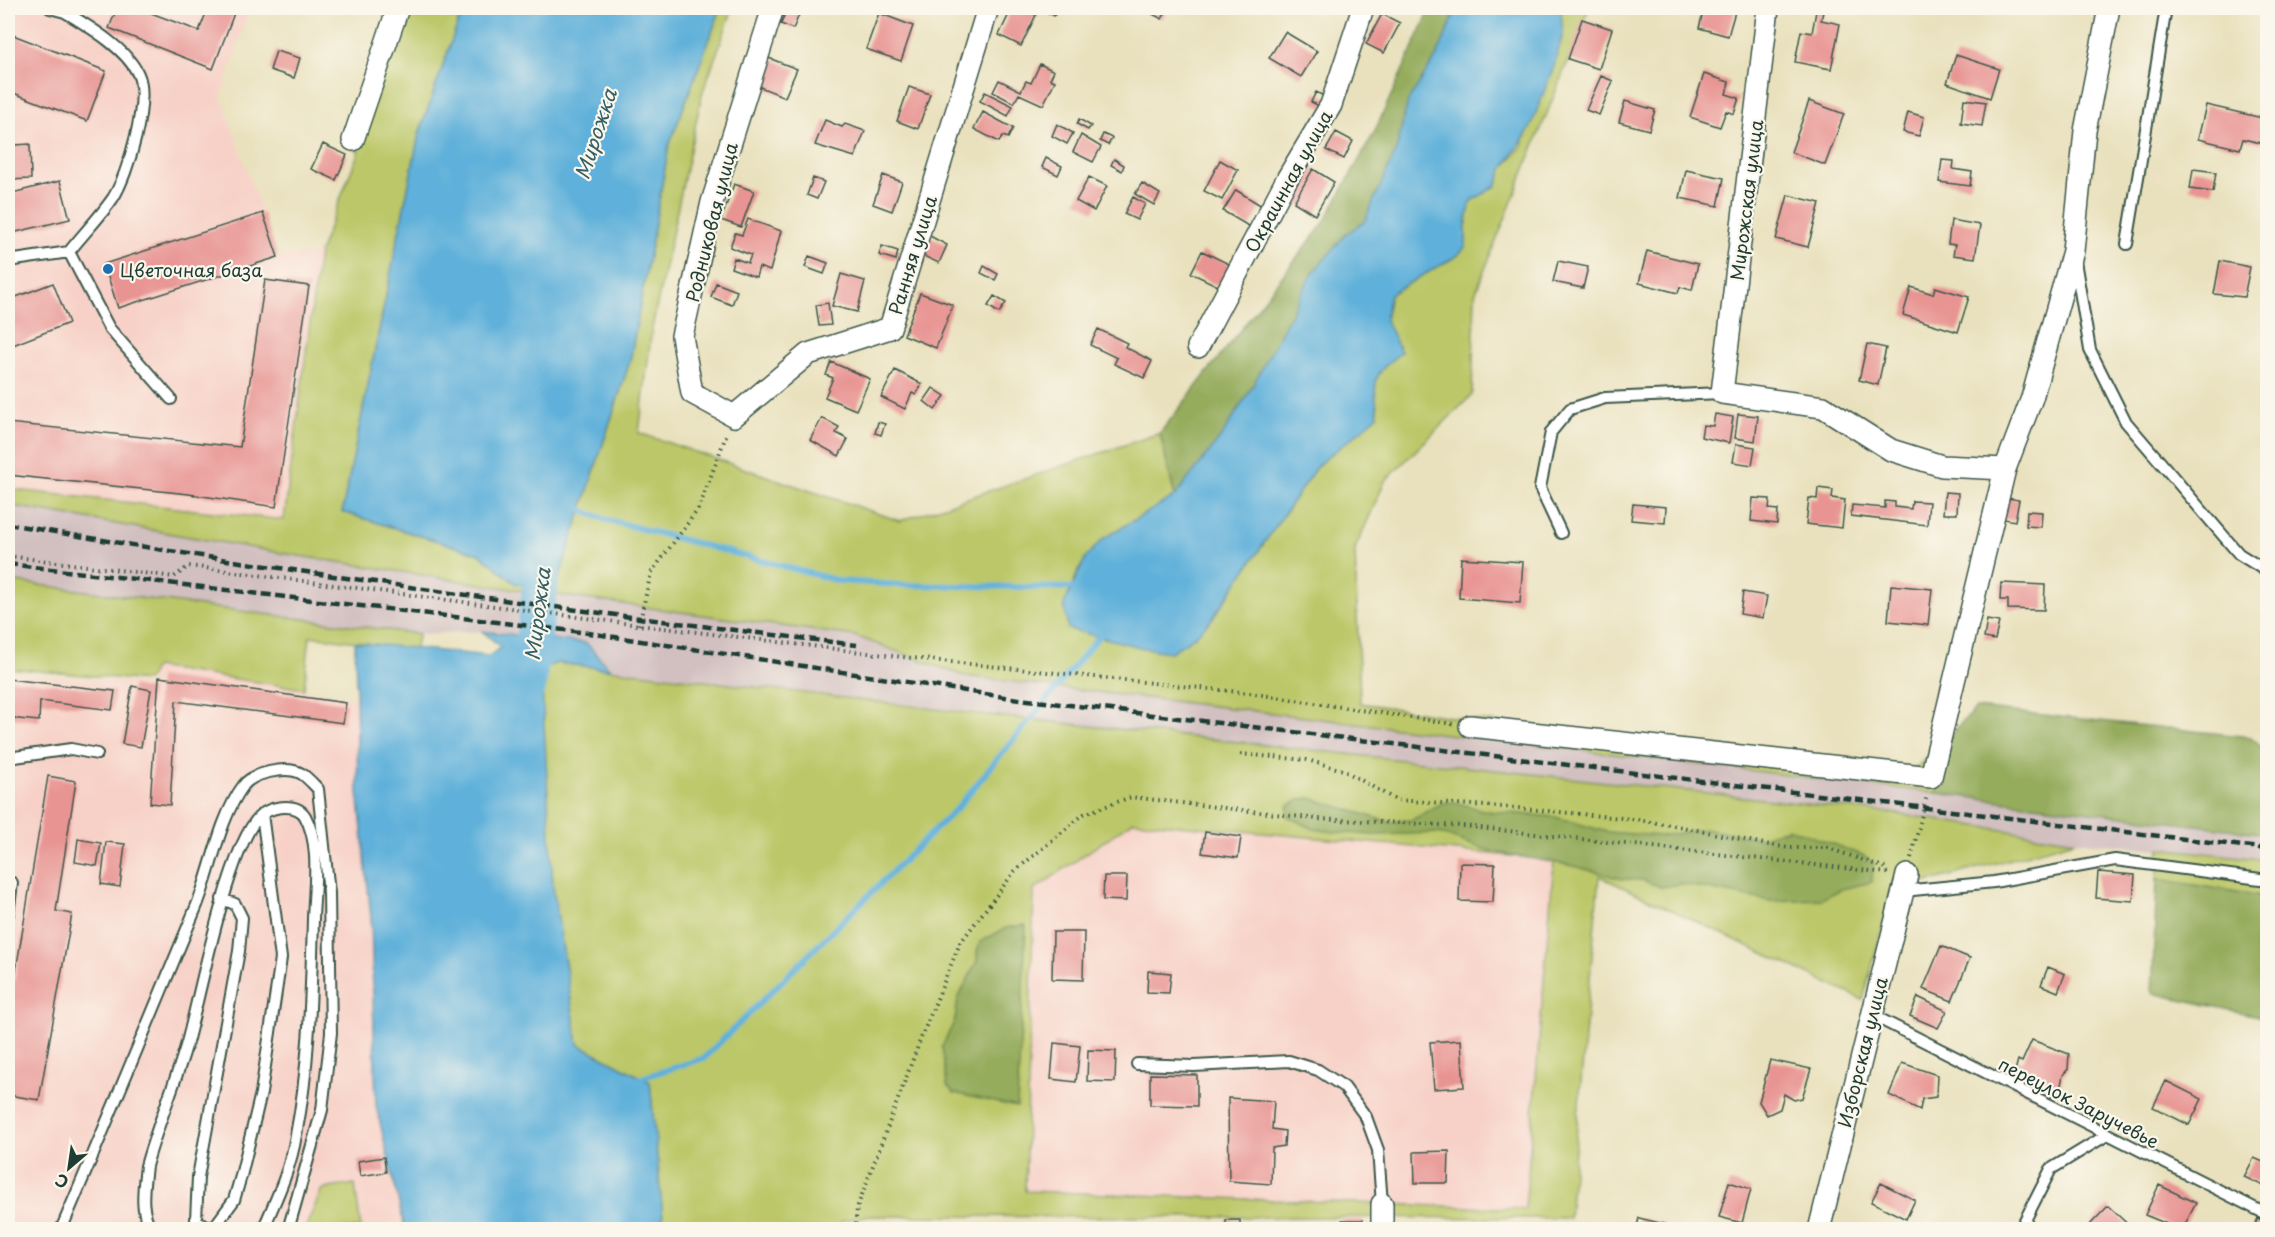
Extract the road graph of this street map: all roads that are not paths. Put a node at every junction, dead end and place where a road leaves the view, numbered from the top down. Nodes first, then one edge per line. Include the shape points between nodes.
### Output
1 (50, 8) edge
2 (398, 8) edge
3 (773, 8) edge
4 (988, 8) edge
5 (1364, 8) edge
6 (1768, 8) edge
7 (2109, 8) edge
8 (2166, 8) edge
9 (65, 10) edge
10 (353, 140) dead end
11 (2127, 243) dead end
12 (2073, 251) junction
13 (69, 252) junction
14 (8, 261) edge
15 (1198, 347) dead end
16 (1722, 393) junction
17 (171, 399) dead end
18 (734, 416) joint
19 (2005, 469) junction
20 (1561, 533) dead end
21 (2268, 572) edge
22 (1470, 726) road end
23 (97, 754) dead end
24 (8, 758) edge
25 (262, 814) junction
26 (2268, 880) edge
27 (1905, 883) joint
28 (8, 885) edge
29 (222, 899) junction
30 (8, 914) edge
31 (1874, 1016) junction
32 (1137, 1064) dead end
33 (2107, 1135) junction
34 (1382, 1204) joint
35 (2268, 1215) edge
36 (61, 1230) edge
37 (154, 1230) edge
38 (261, 1230) edge
39 (288, 1230) edge
40 (1382, 1230) edge
41 (1819, 1230) edge
42 (2020, 1230) edge

1 - 9 lane
2 - 10 street
3 - 18 street, Родниковая улица via 712,202 682,336 692,393
4 - 18 street, Ранняя улица via 890,328 808,354
5 - 15 street, Окраинная улица via 1331,105
6 - 16 street, Мирожская улица
7 - 12 street via 2085,131
8 - 11 lane
9 - 13 lane via 109,39 131,65 138,74 143,107 114,196
12 - 19 street via 2032,398
12 - 21 lane via 2090,350 2126,422 2239,554
13 - 14 lane
13 - 17 lane via 109,328
16 - 19 street via 1823,407 1891,450 1942,466
16 - 20 lane via 1605,398 1570,409 1551,432 1540,488
19 - 22 street via 1931,777
23 - 24 lane via 71,749
25 - 29 lane via 238,854
25 - 29 lane via 281,958 261,1093 241,1176 224,1217 215,1226 206,1226 196,1220 198,1177 242,918 235,904
25 - 38 lane via 278,807 293,807 304,814 312,834 314,863 311,1004 296,1135 286,1175
26 - 27 lane via 2115,860 1994,882
27 - 31 street, Изборская улица
28 - 30 lane via 12,883
29 - 37 lane via 199,1003 146,1166 145,1209 148,1225
31 - 33 lane, переулок Заручевье
31 - 41 street, Изборская улица
32 - 34 lane via 1194,1066 1289,1061 1318,1070 1344,1087 1366,1117 1378,1150
33 - 35 lane, переулок Заручевье
33 - 42 lane via 2051,1169
34 - 40 street
36 - 39 lane via 136,1055 243,785 279,770 300,772 318,789 329,892 330,1033 323,1099

